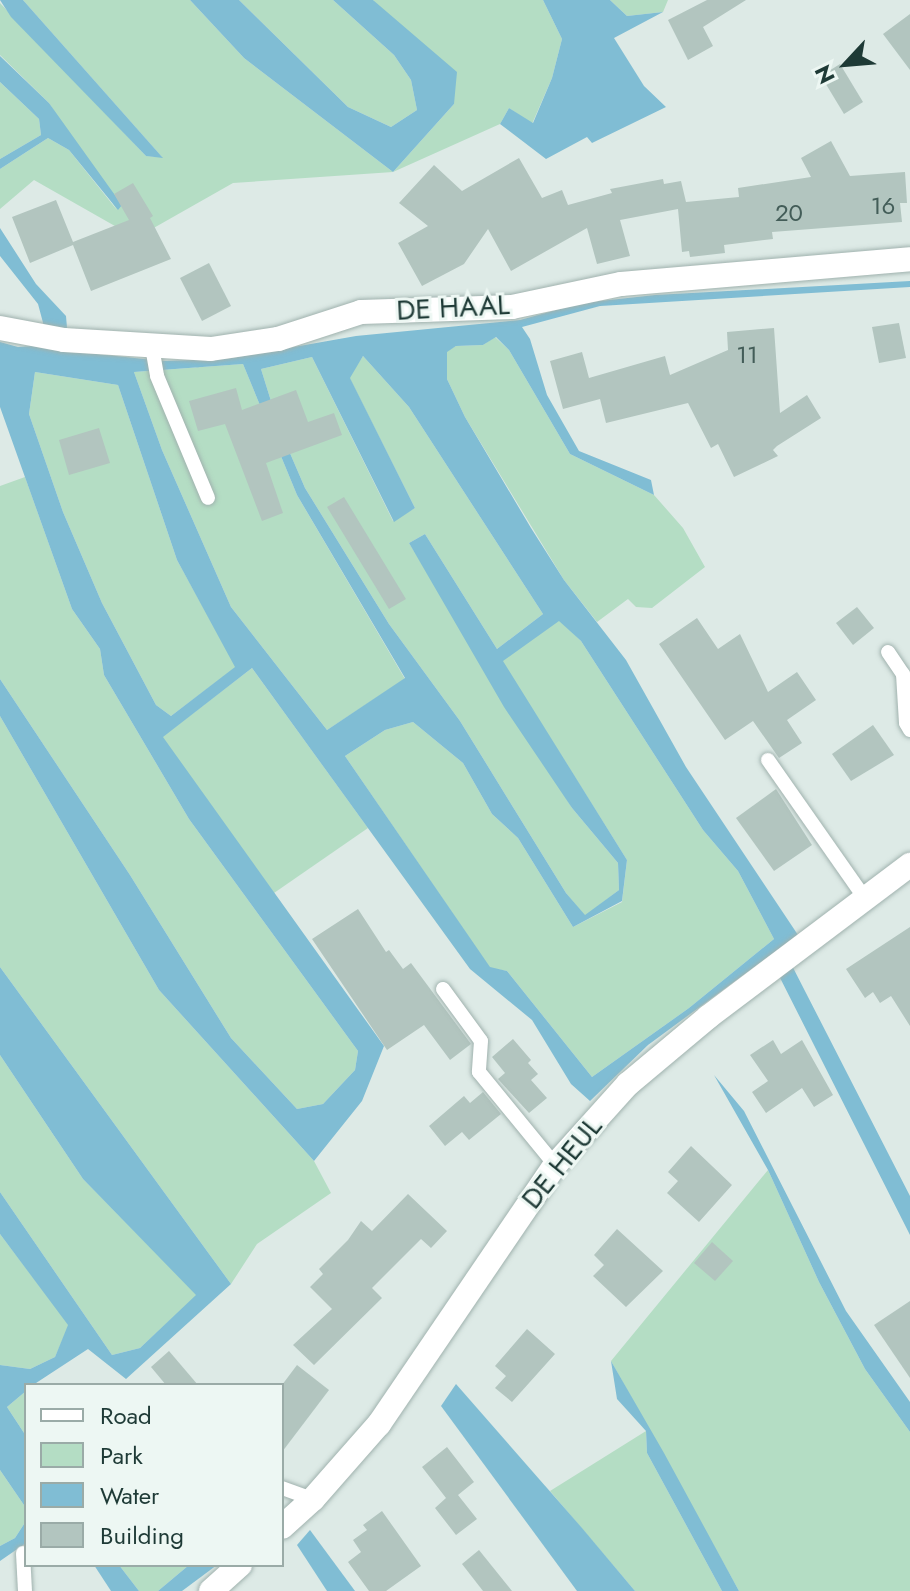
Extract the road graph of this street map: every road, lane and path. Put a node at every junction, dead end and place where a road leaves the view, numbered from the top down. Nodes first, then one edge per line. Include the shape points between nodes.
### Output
1 (910, 259) edge
2 (0, 328) edge
3 (152, 350) junction
4 (208, 498) dead end
5 (888, 652) dead end
6 (910, 730) edge
7 (768, 760) dead end
8 (910, 865) edge
9 (864, 897) junction
10 (443, 989) dead end
11 (555, 1165) junction
12 (284, 1489) edge
13 (313, 1499) junction
14 (284, 1525) edge
15 (23, 1553) dead end
16 (238, 1567) edge
17 (25, 1591) edge
18 (211, 1591) edge

1 - 3 street, DE HAAL via 621,284 512,307 361,312 278,339 211,349
2 - 3 street, DE HAAL
3 - 4 lane via 157,376
5 - 6 lane via 903,674
7 - 9 lane
8 - 9 street, DE HEUL
9 - 11 street, DE HEUL via 628,1084
10 - 11 lane via 481,1041 479,1072
11 - 13 street, DE HEUL via 379,1424
12 - 13 lane
13 - 14 street, DE HEUL
15 - 17 lane
16 - 18 street

